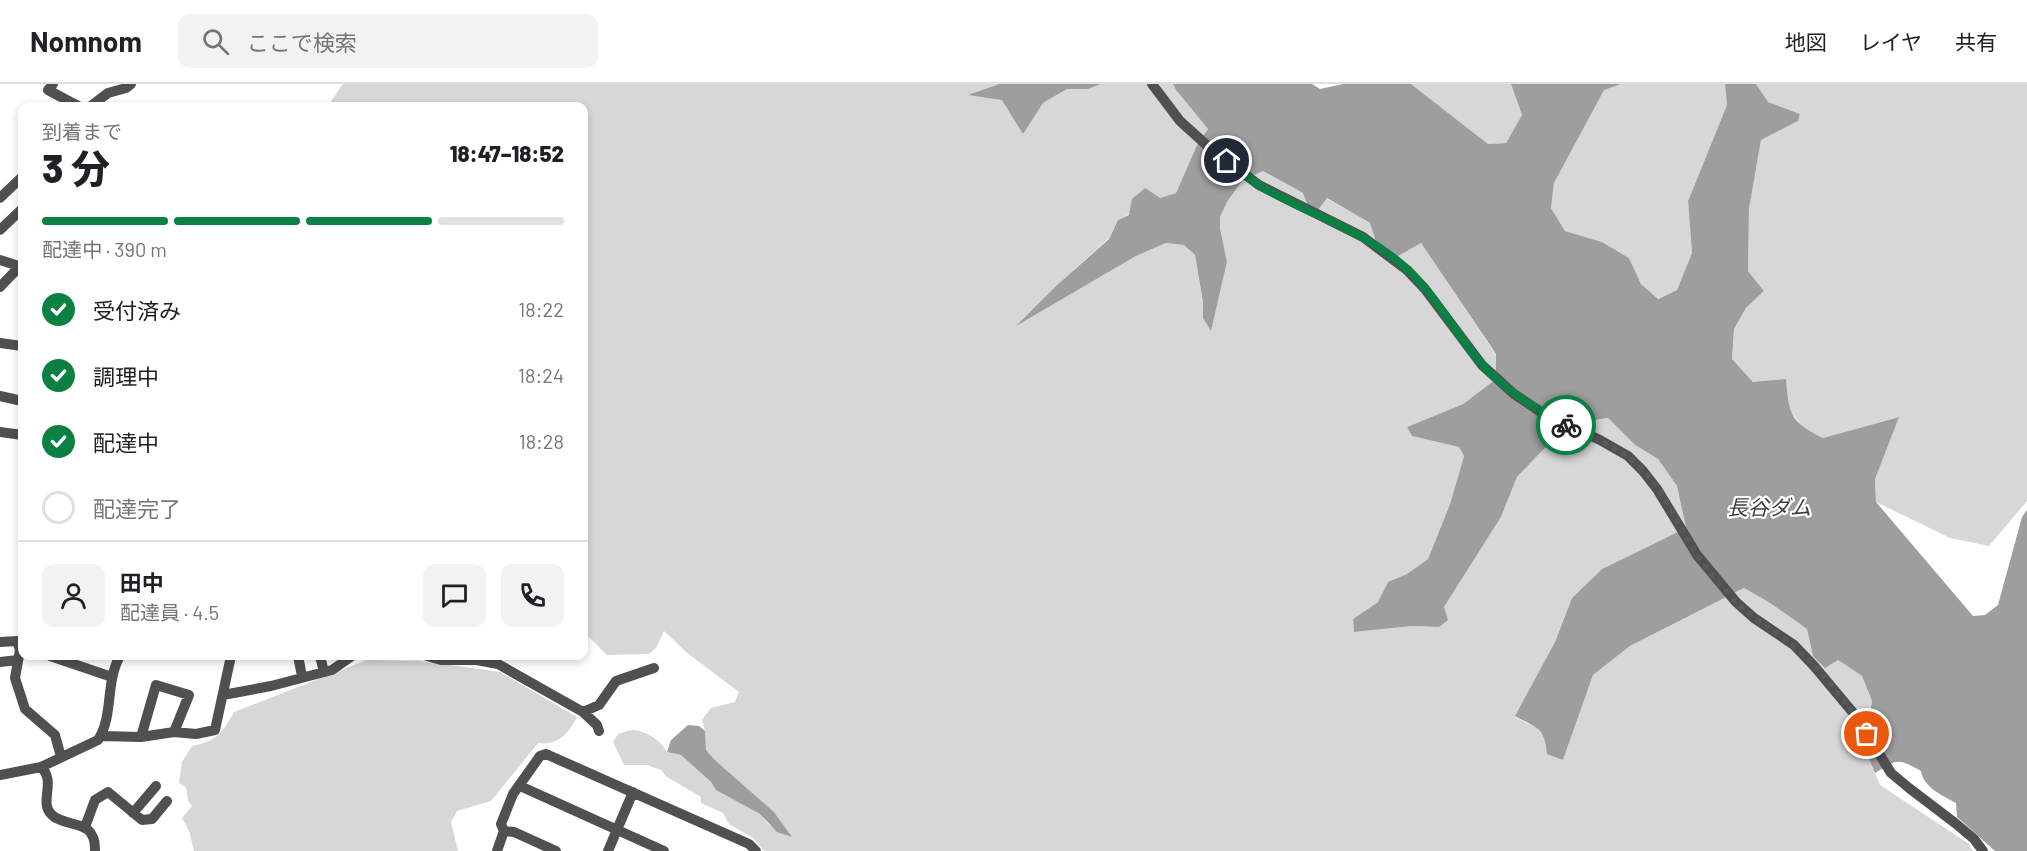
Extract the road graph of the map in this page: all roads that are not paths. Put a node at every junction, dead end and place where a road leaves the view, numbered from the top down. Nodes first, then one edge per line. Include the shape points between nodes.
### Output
1 (53, 84) edge
2 (131, 84) edge
3 (1153, 85) edge
4 (70, 102) edge
5 (96, 102) edge
6 (18, 181) edge
7 (0, 198) edge
8 (18, 213) edge
9 (0, 230) edge
10 (0, 260) edge
11 (18, 265) edge
12 (18, 270) edge
13 (0, 287) edge
14 (0, 343) edge
15 (18, 345) edge
16 (0, 396) edge
17 (18, 400) edge
18 (0, 432) edge
19 (18, 434) edge
20 (0, 642) edge
21 (18, 644) edge
22 (18, 660) joint
23 (62, 660) edge
24 (118, 660) edge
25 (230, 660) edge
26 (299, 660) edge
27 (321, 660) edge
28 (346, 660) edge
29 (441, 660) edge
30 (477, 660) edge
31 (477, 660) edge
32 (0, 662) edge
33 (654, 668) dead end
34 (324, 672) junction
35 (302, 676) junction
36 (112, 677) junction
37 (223, 695) junction
38 (583, 712) junction
39 (599, 731) dead end
40 (174, 732) junction
41 (101, 736) junction
42 (141, 737) junction
43 (61, 757) junction
44 (41, 767) junction
45 (0, 775) edge
46 (156, 786) dead end
47 (520, 786) junction
48 (633, 792) junction
49 (167, 801) dead end
50 (133, 813) junction
51 (85, 827) junction
52 (617, 830) junction
53 (504, 831) junction
54 (659, 850) edge
55 (95, 851) edge
56 (497, 851) edge
57 (556, 851) edge
58 (608, 851) edge
59 (756, 851) edge
60 (1983, 851) edge

1 - 4 street via 48,90
2 - 5 street
3 - 60 street via 1180,121 1260,185 1363,237 1400,264 1425,289 1482,364 1514,393 1536,409 1628,456 1657,489 1697,555 1736,602 1794,645 1855,715 1892,773 1955,822
6 - 7 street
8 - 9 street
10 - 11 street
12 - 13 street
14 - 15 street
16 - 17 street
18 - 19 street
20 - 21 street
22 - 32 street
22 - 43 street via 15,678 25,709 55,735
23 - 36 street
24 - 36 street
25 - 37 street
26 - 35 street
27 - 34 street
28 - 34 street
29 - 30 street
31 - 38 street via 498,664
33 - 38 street via 616,681 599,705
34 - 35 street
35 - 37 street
36 - 41 street
37 - 40 street via 215,730 196,734
38 - 39 street
40 - 42 street
40 - 42 street via 189,695 156,685
41 - 42 street
41 - 43 street
43 - 44 street
44 - 45 street
44 - 51 street via 49,779 46,802 52,816
46 - 50 street
47 - 48 street via 540,756 546,754
47 - 52 street
47 - 53 street via 501,824
48 - 52 street
48 - 59 street
49 - 50 street via 152,819 142,820
50 - 51 street via 108,792 94,800
51 - 55 street
52 - 54 street
52 - 58 street
53 - 56 street
53 - 57 street

